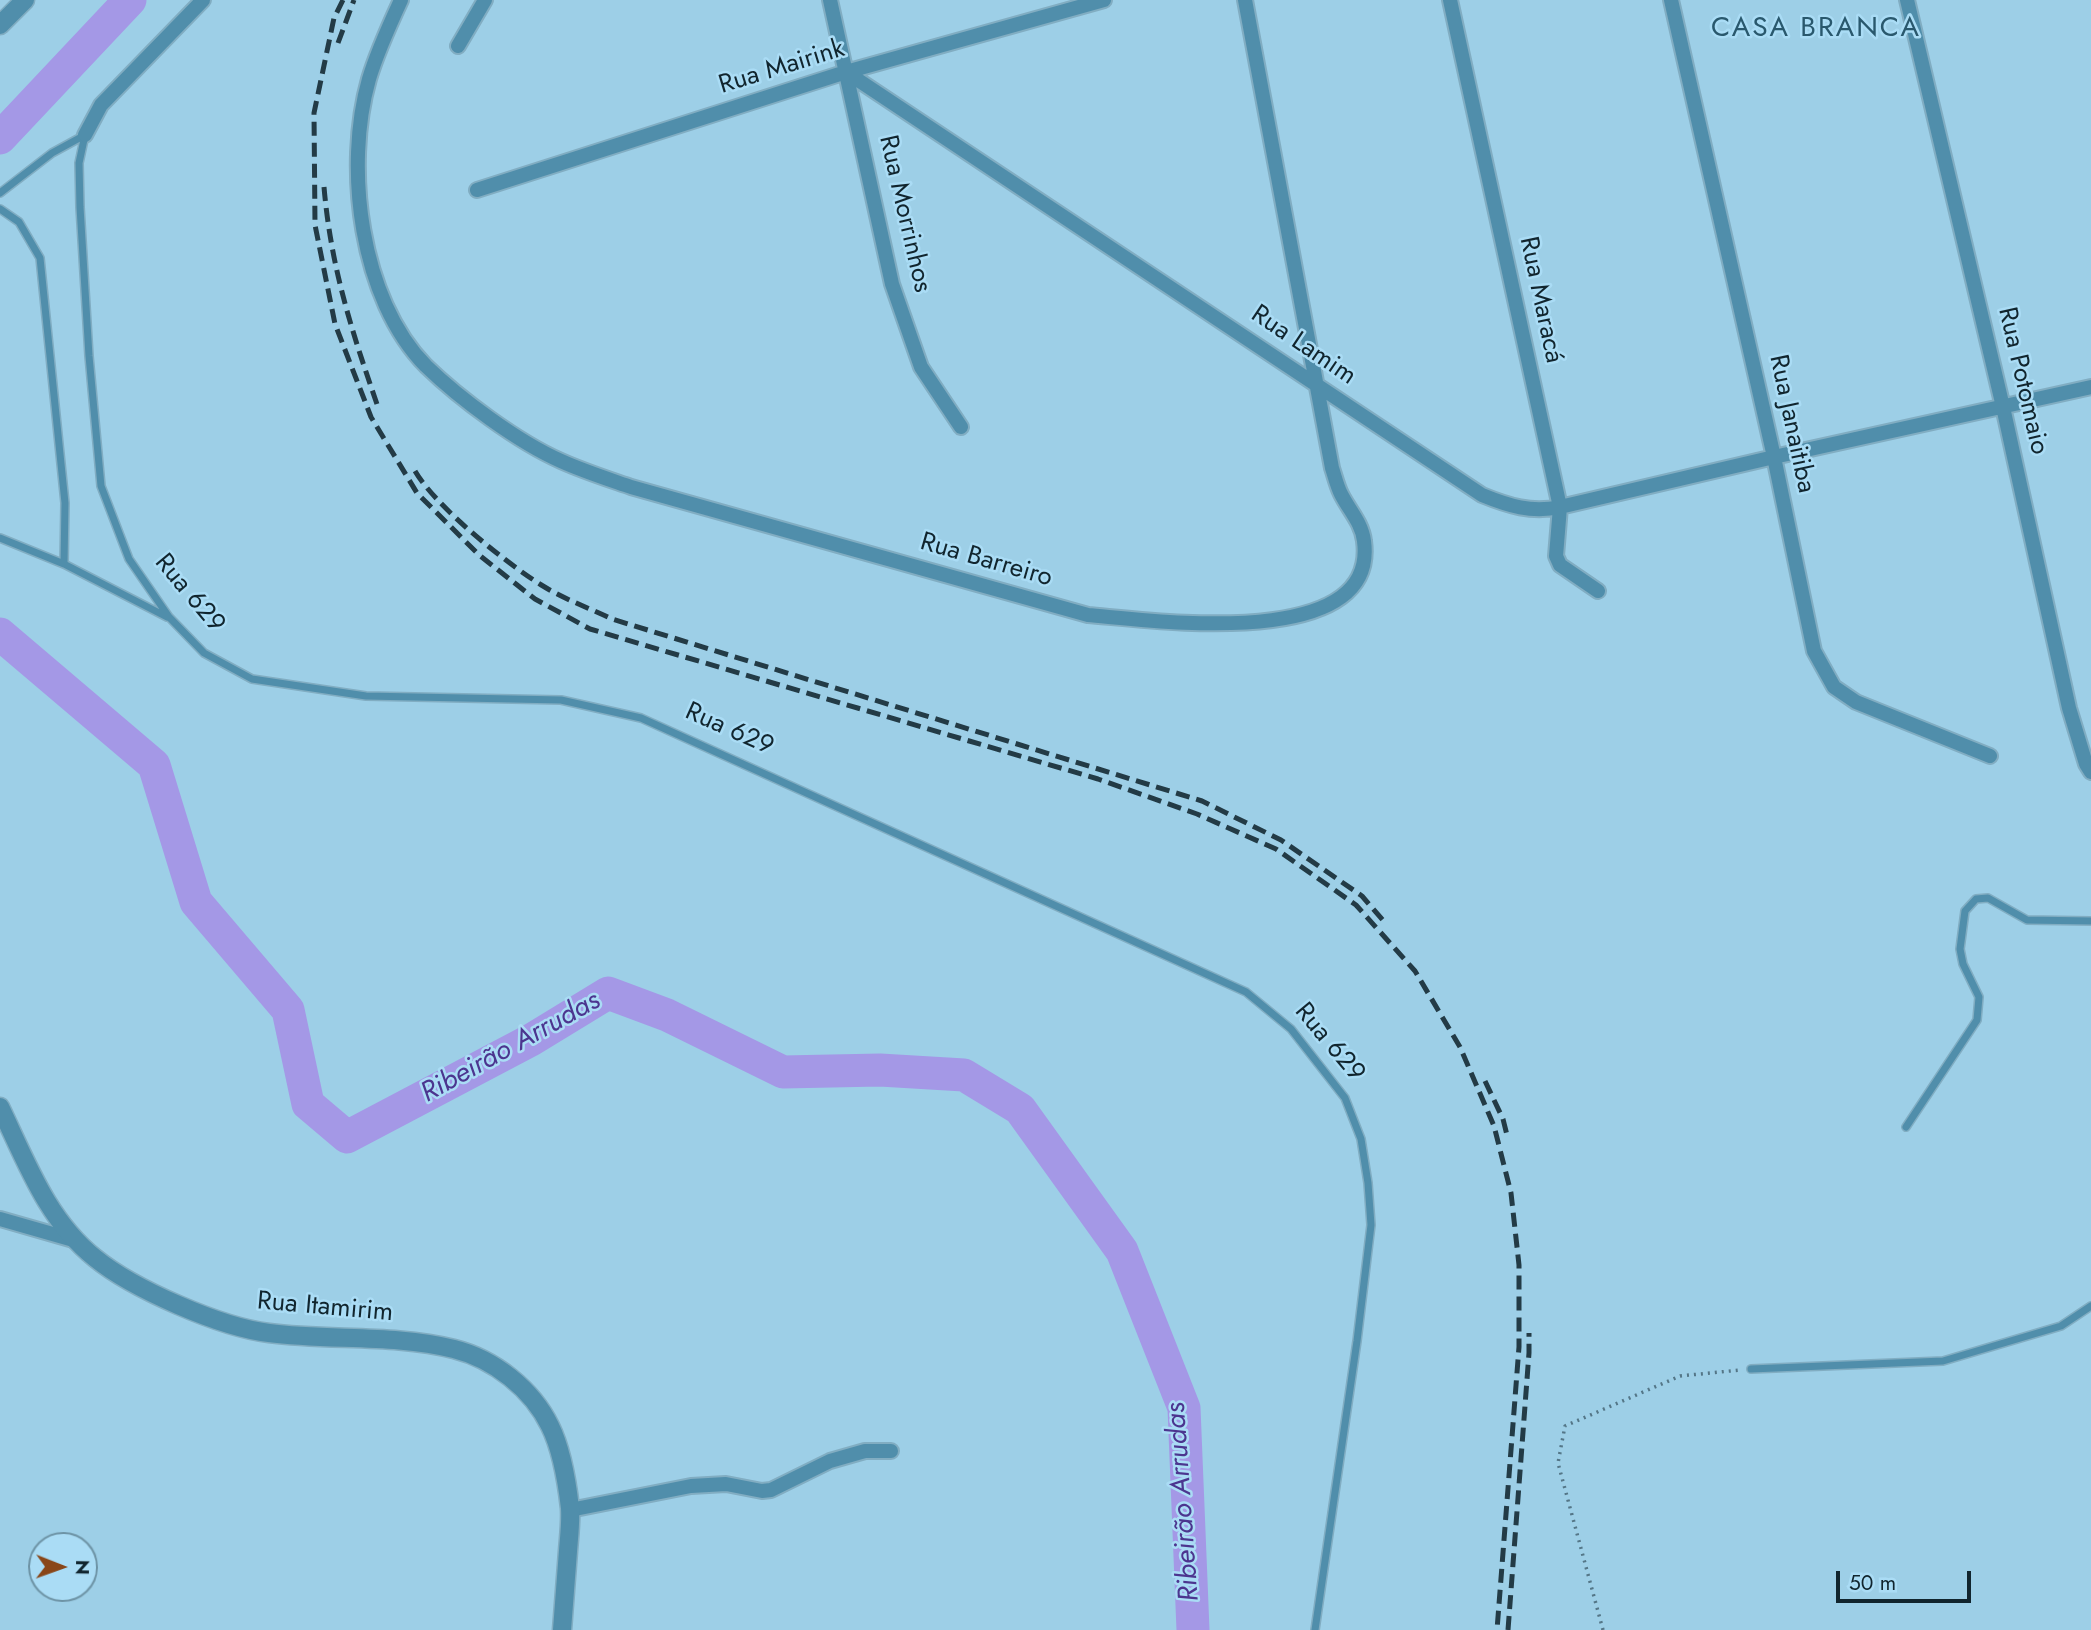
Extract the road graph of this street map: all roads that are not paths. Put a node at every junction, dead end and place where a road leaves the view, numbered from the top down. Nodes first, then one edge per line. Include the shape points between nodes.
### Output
1 (25, 0) edge
2 (203, 0) edge
3 (401, 0) edge
4 (485, 0) edge
5 (830, 0) edge
6 (1104, 0) edge
7 (1245, 0) edge
8 (1450, 0) edge
9 (1671, 0) edge
10 (1907, 0) edge
11 (0, 25) edge
12 (458, 46) dead end
13 (846, 72) junction
14 (85, 135) junction
15 (477, 190) dead end
16 (0, 193) edge
17 (0, 209) edge
18 (1317, 385) junction
19 (2091, 387) edge
20 (2003, 407) junction
21 (961, 427) dead end
22 (1774, 457) junction
23 (1559, 507) junction
24 (0, 538) edge
25 (64, 564) junction
26 (1598, 591) dead end
27 (169, 617) junction
28 (1990, 756) dead end
29 (2091, 772) edge
30 (2091, 921) edge
31 (0, 1107) edge
32 (1906, 1127) dead end
33 (0, 1219) edge
34 (77, 1241) junction
35 (2091, 1306) edge
36 (1751, 1369) road end
37 (891, 1451) dead end
38 (570, 1510) junction
39 (562, 1630) edge
40 (1315, 1630) edge

1 - 11 street
2 - 14 street, Rua 629 via 101,105
3 - 18 street, Rua Barreiro via 369,79 359,128 359,195 383,303 401,334 435,374 509,431 559,460 631,488 1088,615 1238,624 1296,617 1336,602 1361,574 1364,542 1332,468
4 - 12 street
5 - 13 street, Rua Morrinhos
6 - 13 street, Rua Mairink
7 - 18 street, Rua Barreiro
8 - 23 street, Rua Maracá
9 - 22 street, Rua Janaitiba
10 - 20 street, Rua Potomaio
13 - 15 street, Rua Mairink
13 - 18 street, Rua Lamim
13 - 21 street, Rua Morrinhos via 892,284 921,367
14 - 16 lane via 52,153
14 - 27 lane, Rua 629 via 79,163 80,207 101,486 129,559
17 - 25 lane via 19,222 40,258 65,503
18 - 23 street, Rua Lamim via 1482,495 1511,507
19 - 20 street, Rua Lamim
20 - 22 street, Rua Lamim
20 - 29 street, Rua Potomaio via 2068,708
22 - 23 street, Rua Lamim
22 - 28 street, Rua Janaitiba via 1814,651 1834,687 1856,702
23 - 26 street, Rua Maracá via 1556,556 1560,565
24 - 25 lane
25 - 27 lane
27 - 40 lane, Rua 629 via 204,653 252,679 366,696 561,700 641,718 1245,992 1291,1029 1345,1098 1361,1139 1371,1224
30 - 32 lane via 2027,920 1988,898 1976,899 1965,911 1960,949 1979,998 1977,1020
31 - 34 street, Rua Itamirim via 46,1203
33 - 34 street
34 - 38 street, Rua Itamirim via 114,1272 150,1292 231,1324 268,1333 411,1342 455,1349 490,1363 536,1404 550,1426
35 - 36 lane via 2061,1326 1943,1361
37 - 38 street via 865,1451 830,1461 771,1490 726,1484 691,1486
38 - 39 street, Rua Itamirim

